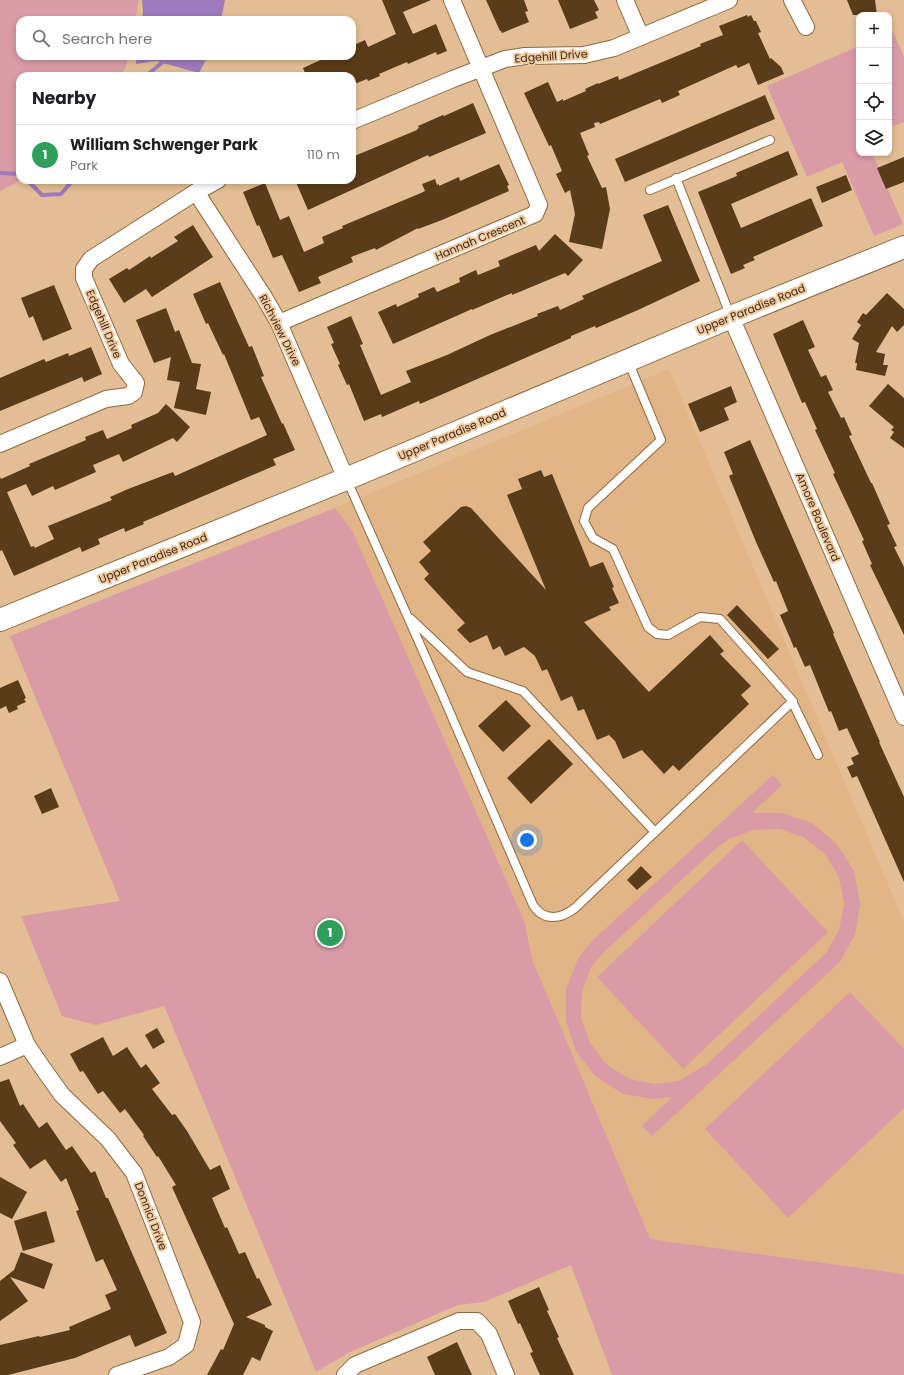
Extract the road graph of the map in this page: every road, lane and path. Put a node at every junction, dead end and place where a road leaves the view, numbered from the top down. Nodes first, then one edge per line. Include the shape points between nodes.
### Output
1 (452, 0) edge
2 (625, 0) edge
3 (729, 0) edge
4 (792, 0) edge
5 (806, 27) dead end
6 (641, 37) junction
7 (482, 68) junction
8 (356, 119) edge
9 (770, 140) dead end
10 (676, 178) junction
11 (211, 184) edge
12 (650, 190) dead end
13 (196, 192) junction
14 (904, 247) edge
15 (731, 317) junction
16 (279, 323) junction
17 (628, 360) junction
18 (0, 444) edge
19 (346, 479) junction
20 (407, 616) junction
21 (0, 620) edge
22 (792, 702) junction
23 (904, 717) edge
24 (818, 755) dead end
25 (655, 832) junction
26 (0, 981) edge
27 (27, 1045) junction
28 (0, 1057) edge
29 (116, 1375) edge
30 (345, 1375) edge
31 (506, 1375) edge

1 - 7 street, Hannah Crescent
2 - 6 street
3 - 6 street, Edgehill Drive
4 - 5 street
6 - 7 street, Edgehill Drive via 614,48 584,55 525,56
7 - 8 street, Edgehill Drive
7 - 16 street, Hannah Crescent via 539,204 535,214
9 - 10 lane
10 - 12 lane
10 - 15 lane
11 - 13 street, Edgehill Drive
13 - 16 street, Richview Drive
13 - 18 street, Edgehill Drive via 91,259 84,269 84,278 121,364 136,383 134,392 128,396 106,399
14 - 15 main road, Upper Paradise Road
15 - 17 main road, Upper Paradise Road
15 - 23 street, Amore Boulevard
16 - 19 street, Richview Drive
17 - 19 main road, Upper Paradise Road
17 - 22 lane via 661,440 588,508 584,521 593,538 613,549 648,627 658,634 668,635 700,617 720,620
19 - 20 lane
19 - 21 main road, Upper Paradise Road
20 - 25 lane via 467,672 523,692
20 - 25 lane via 533,905 538,911 552,918 570,912
22 - 24 lane
22 - 25 lane
26 - 27 street, Donnici Drive
27 - 28 street
27 - 29 street, Donnici Drive via 62,1095 108,1139 134,1173 192,1322 186,1345 169,1357
30 - 31 street via 355,1365 459,1320 477,1321 489,1334

